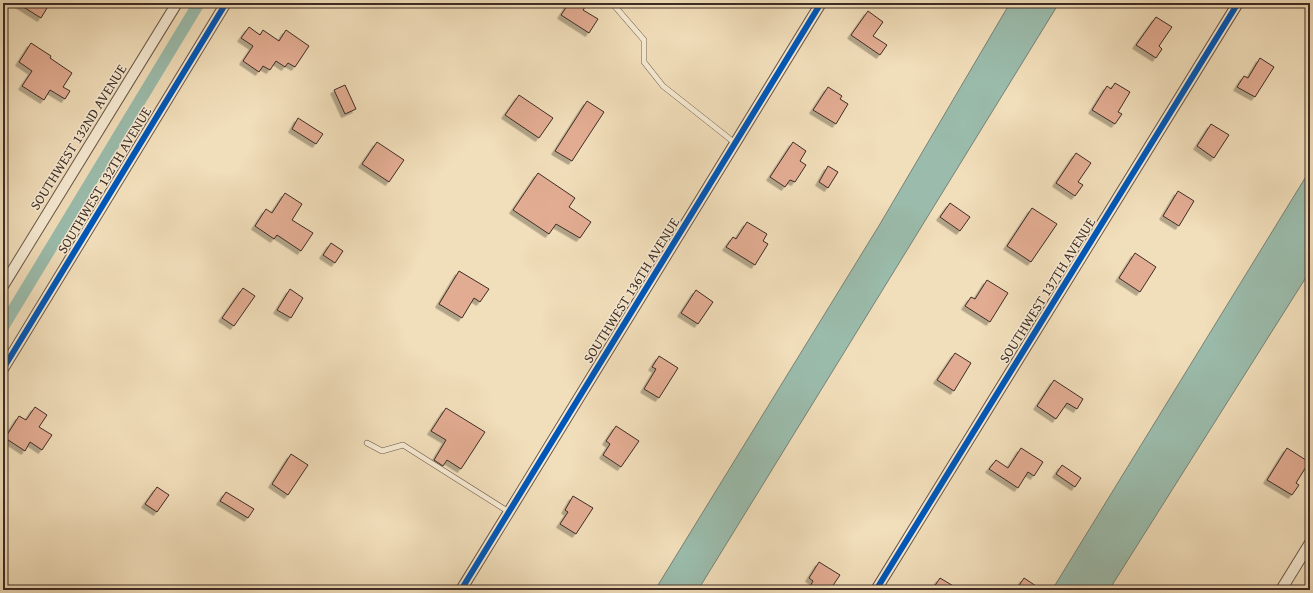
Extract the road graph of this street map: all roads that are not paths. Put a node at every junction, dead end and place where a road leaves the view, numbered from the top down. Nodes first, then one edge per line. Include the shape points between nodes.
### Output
1 (177, 3) edge
2 (226, 3) edge
3 (612, 3) edge
4 (821, 3) edge
5 (1238, 3) edge
6 (735, 143) junction
7 (3, 286) edge
8 (3, 370) edge
9 (367, 443) dead end
10 (509, 512) junction
11 (1310, 543) edge
12 (461, 590) edge
13 (876, 590) edge
14 (1281, 590) edge

1 - 7 street, SOUTHWEST 132ND AVENUE
2 - 8 street, SOUTHWEST 132TH AVENUE
3 - 6 lane via 644,40 644,62 663,86
4 - 6 street, SOUTHWEST 136TH AVENUE
5 - 13 street, SOUTHWEST 137TH AVENUE
6 - 10 street, SOUTHWEST 136TH AVENUE
9 - 10 lane via 382,450 403,445
10 - 12 street, SOUTHWEST 136TH AVENUE
11 - 14 street

